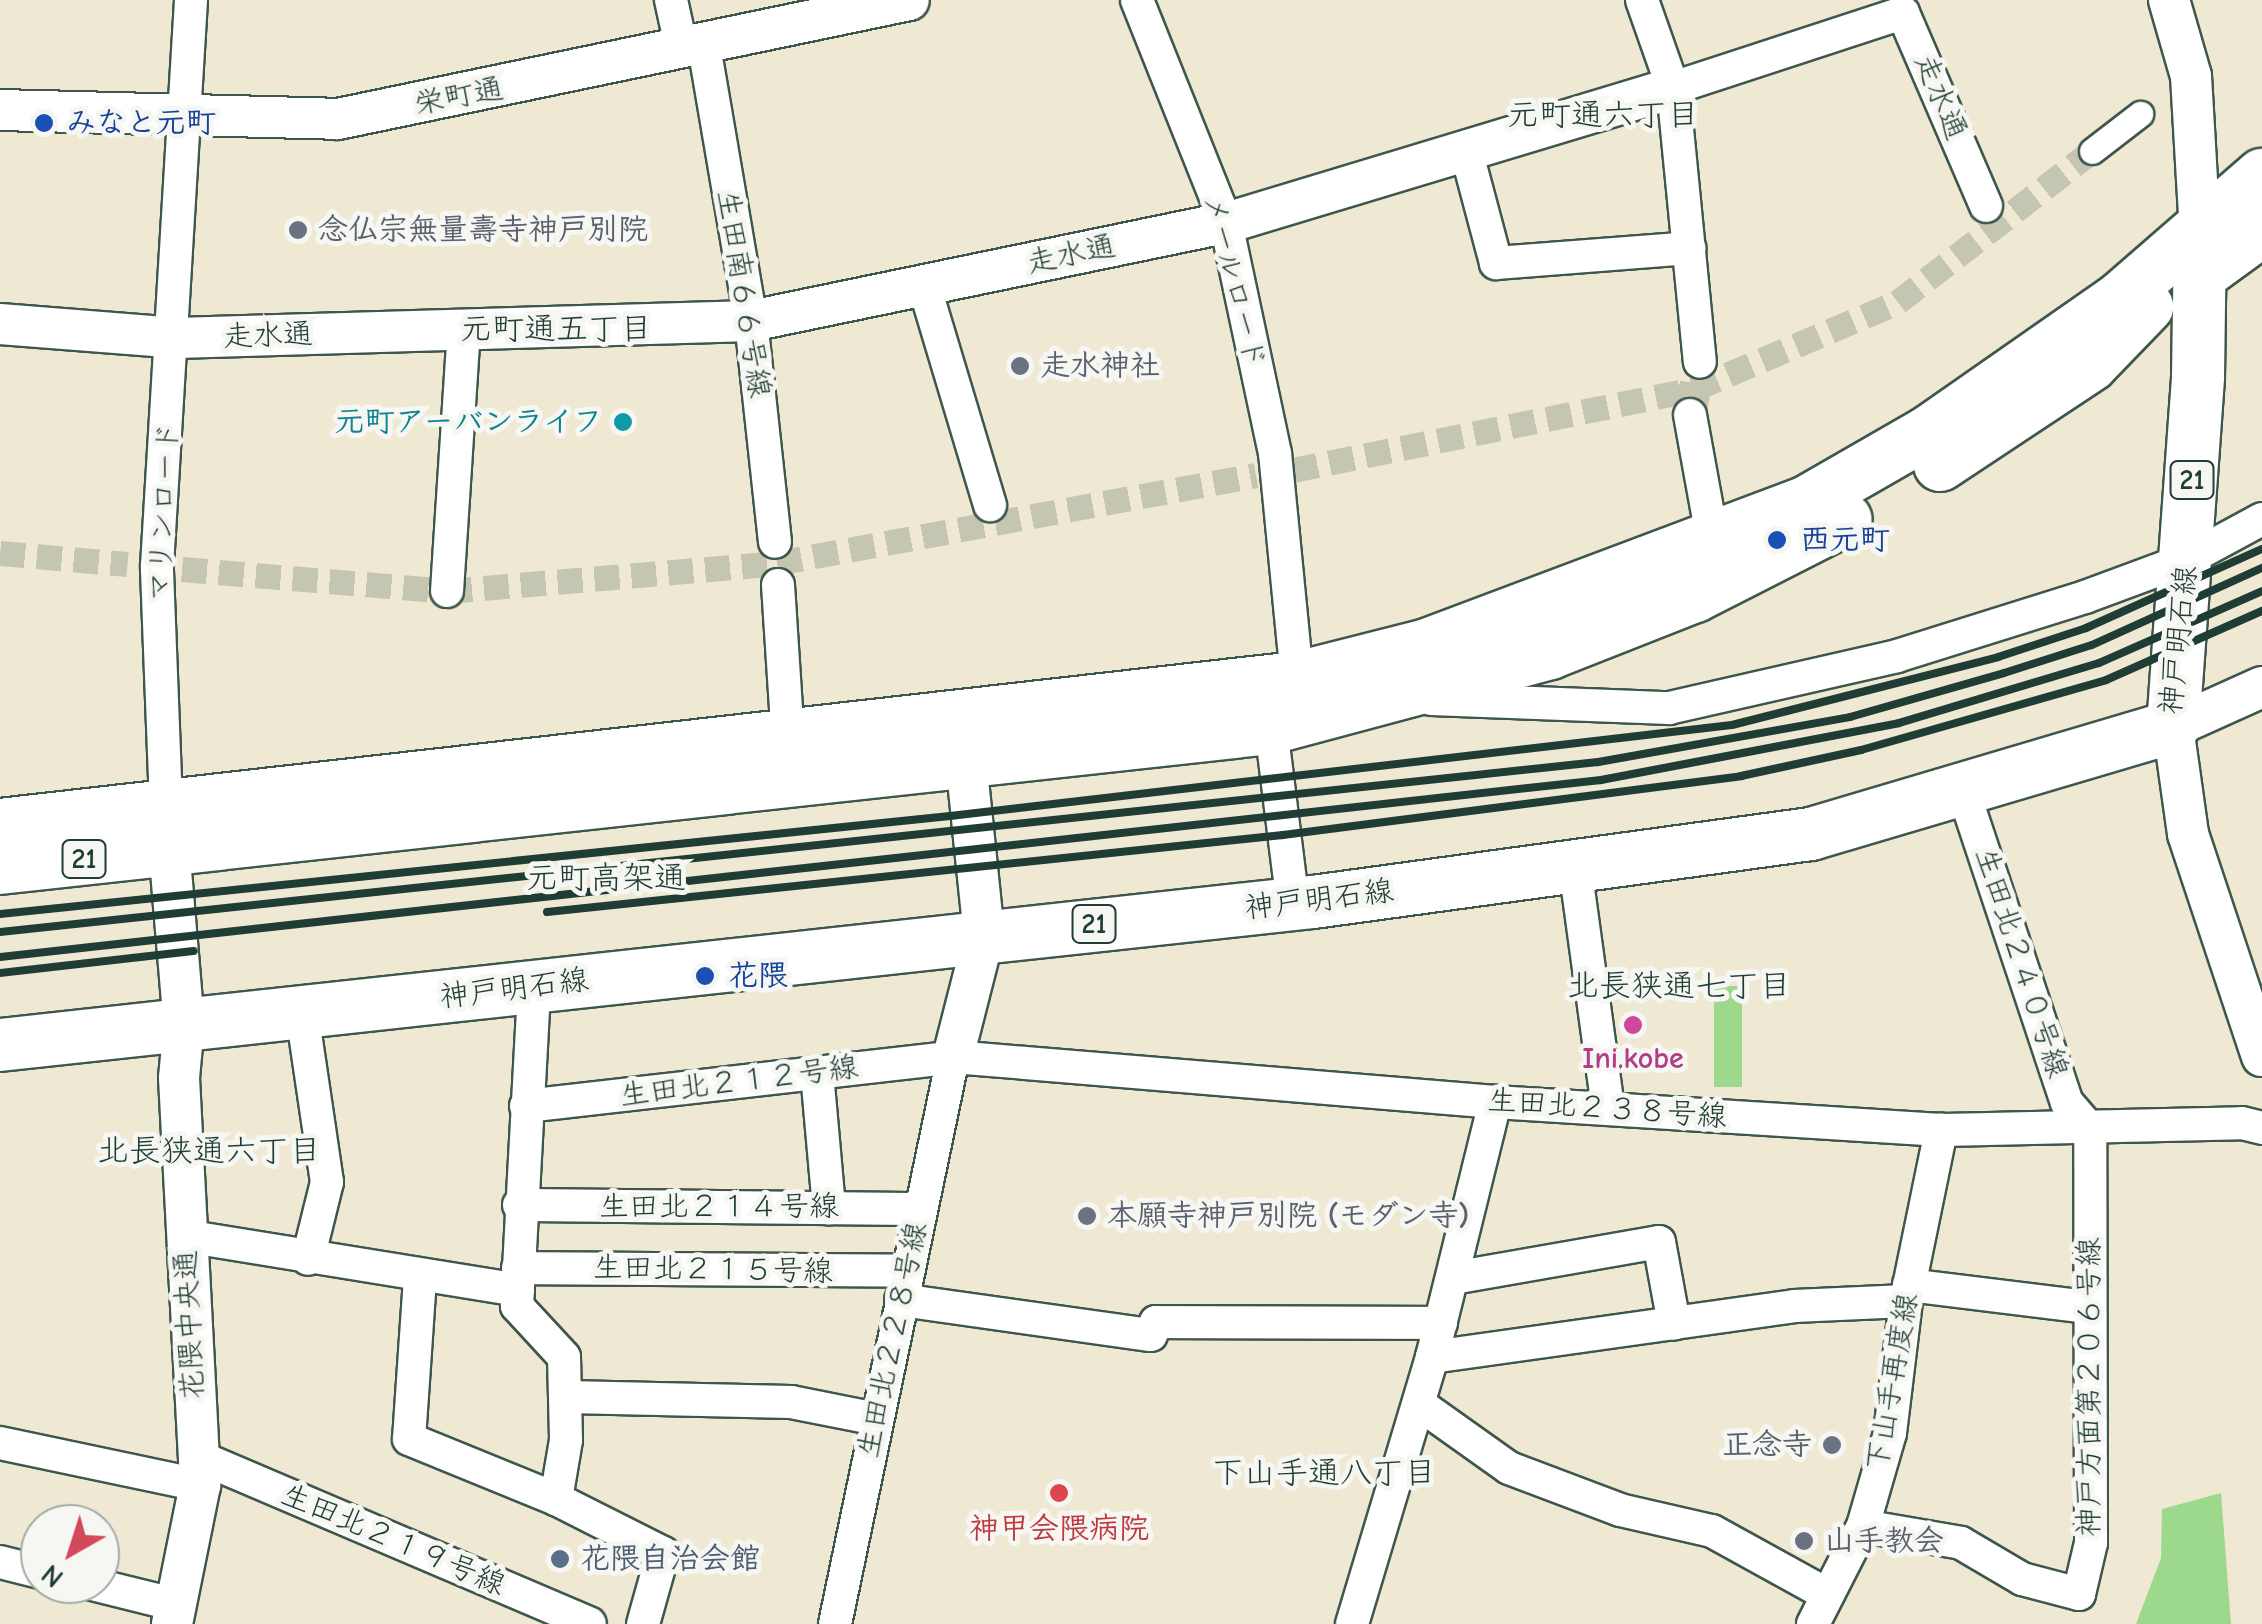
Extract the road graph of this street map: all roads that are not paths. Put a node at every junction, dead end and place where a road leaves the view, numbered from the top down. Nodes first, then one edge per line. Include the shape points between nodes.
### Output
1 (191, 0) edge
2 (671, 0) edge
3 (909, 0) edge
4 (1137, 0) edge
5 (1642, 0) edge
6 (2169, 0) edge
7 (693, 48) junction
8 (1672, 88) junction
9 (0, 110) edge
10 (2140, 114) dead end
11 (186, 117) junction
12 (1466, 150) junction
13 (2092, 151) tunnel mouth
14 (2262, 175) edge
15 (1986, 206) dead end
16 (1226, 223) junction
17 (2262, 230) edge
18 (1689, 248) junction
19 (2200, 254) junction
20 (924, 286) junction
21 (751, 321) junction
22 (0, 324) edge
23 (464, 331) junction
24 (176, 338) junction
25 (1700, 362) tunnel mouth
26 (1690, 415) tunnel mouth
27 (990, 505) dead end
28 (2262, 520) edge
29 (775, 542) dead end
30 (1713, 542) junction
31 (2188, 559) junction
32 (778, 585) dead end
33 (447, 591) dead end
34 (1297, 678) junction
35 (2262, 686) edge
36 (1401, 697) junction
37 (2173, 727) junction
38 (1271, 728) junction
39 (788, 739) junction
40 (966, 760) junction
41 (1963, 790) junction
42 (0, 825) edge
43 (167, 828) junction
44 (1575, 867) junction
45 (0, 868) edge
46 (1293, 904) junction
47 (984, 935) junction
48 (534, 986) junction
49 (302, 1013) junction
50 (184, 1024) junction
51 (0, 1046) edge
52 (2262, 1056) edge
53 (953, 1057) junction
54 (817, 1073) junction
55 (1495, 1102) junction
56 (526, 1106) junction
57 (1608, 1110) junction
58 (2262, 1128) edge
59 (2090, 1129) junction
60 (1941, 1130) junction
61 (519, 1205) junction
62 (829, 1208) junction
63 (919, 1209) junction
64 (185, 1236) junction
65 (308, 1260) junction
66 (420, 1278) junction
67 (1453, 1278) junction
68 (518, 1279) junction
69 (904, 1286) junction
70 (1908, 1293) junction
71 (2089, 1307) junction
72 (1441, 1323) junction
73 (1674, 1324) junction
74 (1432, 1357) junction
75 (568, 1398) junction
76 (1419, 1404) junction
77 (877, 1418) junction
78 (0, 1443) edge
79 (198, 1471) junction
80 (556, 1498) junction
81 (1863, 1526) junction
82 (120, 1594) edge
83 (1820, 1610) edge
84 (175, 1614) edge
85 (590, 1624) edge
86 (643, 1624) edge
87 (834, 1624) edge
88 (1352, 1624) edge

1 - 11 street, マリンロード
2 - 7 street, 生田南６６号線
3 - 7 street, 栄町通
4 - 16 street, メールロード
5 - 8 street
6 - 19 street via 2191,76
7 - 11 street, 栄町通 via 338,120
7 - 21 street, 生田南６６号線
8 - 12 street, 走水通
8 - 15 street, 走水通 via 1904,13
8 - 18 street
9 - 11 street, 栄町通
10 - 13 street
11 - 24 street, マリンロード
12 - 16 street, 走水通
12 - 18 street via 1496,263
14 - 19 main road, 21
16 - 20 street, 走水通
16 - 34 street, メールロード via 1281,495
17 - 19 main road, 21
18 - 25 street
19 - 30 main road, 21 via 2118,300 1930,430 1805,503
19 - 31 main road, 神戸明石線 / 21
19 - 36 main road, 21 via 2091,365 1898,492 1645,617
20 - 21 street, 走水通
20 - 27 street
21 - 23 street, 走水通
21 - 29 street, 生田南６６号線
22 - 24 street, 走水通
23 - 24 street, 走水通
23 - 33 street
24 - 43 street, マリンロード via 157,586
26 - 30 street
28 - 31 street
30 - 34 main road, 21 via 1427,645
31 - 36 street via 1897,656 1668,708
31 - 37 main road, 神戸明石線 / 21
32 - 39 street
34 - 38 street
34 - 39 main road, 21
35 - 37 street
36 - 38 main road, 21
37 - 41 main road, 神戸明石線 / 21
37 - 52 street via 2188,834
38 - 40 main road, 21
38 - 46 street
39 - 43 main road, 21
40 - 43 main road, 21
40 - 47 street
41 - 44 main road, 神戸明石線 / 21 via 1811,834
41 - 59 street, 生田北２４０号線 via 2067,1103
42 - 43 main road, 21
43 - 45 main road, 21
43 - 50 street, マリンロード
44 - 46 main road, 神戸明石線 / 21
44 - 57 street
46 - 47 main road, 神戸明石線 / 21
47 - 48 main road, 神戸明石線 / 21
47 - 53 street
48 - 49 main road, 神戸明石線 / 21
48 - 56 street
49 - 50 main road, 神戸明石線 / 21
49 - 65 street via 327,1182
50 - 51 main road, 神戸明石線 / 21
50 - 64 street, 花隈中央通 via 179,1078
53 - 54 street, 生田北２１２号線
53 - 55 street, 生田北２３８号線
53 - 63 street, 生田北２２８号線
54 - 56 street, 生田北２１２号線
54 - 62 street
55 - 57 street, 生田北２３８号線
55 - 67 street
56 - 61 street
57 - 60 street, 生田北２３８号線
58 - 59 street, 生田北２３８号線 via 2242,1123
59 - 60 street, 生田北２３８号線
59 - 71 street, 神戸方面第２０６号線
60 - 70 street, 下山手再度線
61 - 62 street, 生田北２１４号線
61 - 68 street
62 - 63 street, 生田北２１４号線
63 - 69 street, 生田北２２８号線
64 - 65 street, 生田北２１５号線
64 - 79 street, 花隈中央通
65 - 66 street, 生田北２１５号線
66 - 68 street, 生田北２１５号線
66 - 80 street via 409,1439
67 - 72 street
67 - 73 street via 1659,1242
68 - 69 street, 生田北２１５号線
68 - 75 street via 517,1306 564,1358
69 - 72 street, 生田北２１５号線 via 1151,1334 1156,1322
69 - 77 street, 生田北２２８号線
70 - 71 street
70 - 73 street
70 - 81 street, 下山手再度線 via 1890,1433
71 - 81 street, 神戸方面第２０６号線 via 2092,1543 2080,1594 2022,1579 1961,1543
72 - 74 street
73 - 74 street
74 - 76 street
75 - 77 street via 791,1402
75 - 80 street
76 - 83 street via 1509,1468 1620,1510 1712,1531
76 - 88 street
77 - 87 street, 生田北２２８号線
78 - 79 street, 生田北２１９号線
79 - 84 street, 花隈中央通
79 - 85 street, 生田北２１９号線
80 - 86 street via 663,1553
81 - 83 street, 下山手再度線
82 - 84 street

